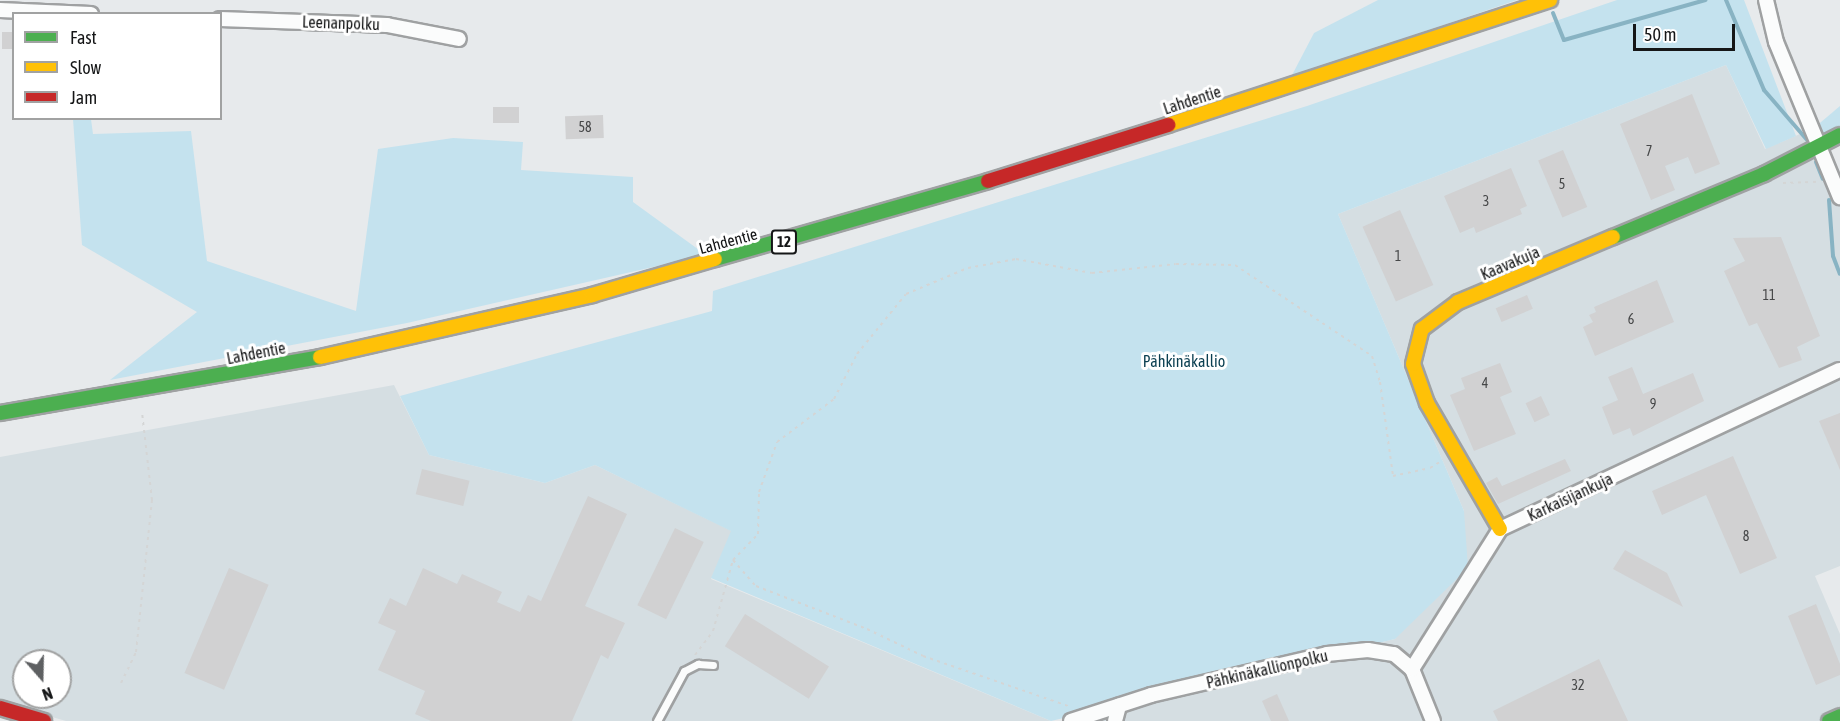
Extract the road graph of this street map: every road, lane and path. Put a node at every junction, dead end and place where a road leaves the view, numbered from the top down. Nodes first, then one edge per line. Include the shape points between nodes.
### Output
1 (1550, 0) edge
2 (1766, 0) edge
3 (0, 10) edge
4 (46, 12) edge
5 (222, 19) edge
6 (459, 39) dead end
7 (1840, 135) edge
8 (1820, 144) junction
9 (1764, 174) junction
10 (1834, 181) junction
11 (1840, 197) edge
12 (1840, 370) edge
13 (142, 412) dead end
14 (0, 413) edge
15 (1456, 453) junction
16 (1500, 529) junction
17 (733, 560) junction
18 (713, 665) dead end
19 (1412, 669) junction
20 (684, 671) junction
21 (121, 683) dead end
22 (1119, 706) junction
23 (0, 708) edge
24 (1086, 715) junction
25 (1840, 716) edge
26 (44, 721) edge
27 (657, 721) edge
28 (1071, 721) edge
29 (1115, 721) edge
30 (1433, 721) edge
31 (1829, 721) edge

1 - 14 main road, Lahdentie / 12 via 1073,156 592,295 343,353
2 - 8 street via 1776,42
3 - 4 street
5 - 6 street, Leenanpolku via 387,25
7 - 8 main road, Kaavakuja
8 - 9 main road, Kaavakuja
8 - 10 street
9 - 10 path via 1786,183
9 - 15 main road, Kaavakuja via 1458,302 1422,329 1413,364 1426,403
10 - 11 street
12 - 16 street, Karkaisijankuja
13 - 21 path via 152,500 136,652
15 - 16 main road, Kaavakuja
15 - 17 path via 1430,468 1393,476 1380,382 1372,356 1235,265 1176,264 1092,273 1016,259 968,268 906,294 857,354 834,399 777,442 759,492 758,534
16 - 19 street
17 - 20 path via 713,631
17 - 24 path via 756,586 867,628 923,656 1031,691
18 - 20 lane via 698,664
19 - 22 street, Pähkinäkallionpolku via 1394,654 1368,650 1327,654
19 - 30 street
20 - 27 lane
22 - 24 street, Pähkinäkallionpolku
22 - 29 street
23 - 26 main road
24 - 28 street, Pähkinäkallionpolku
25 - 31 main road

